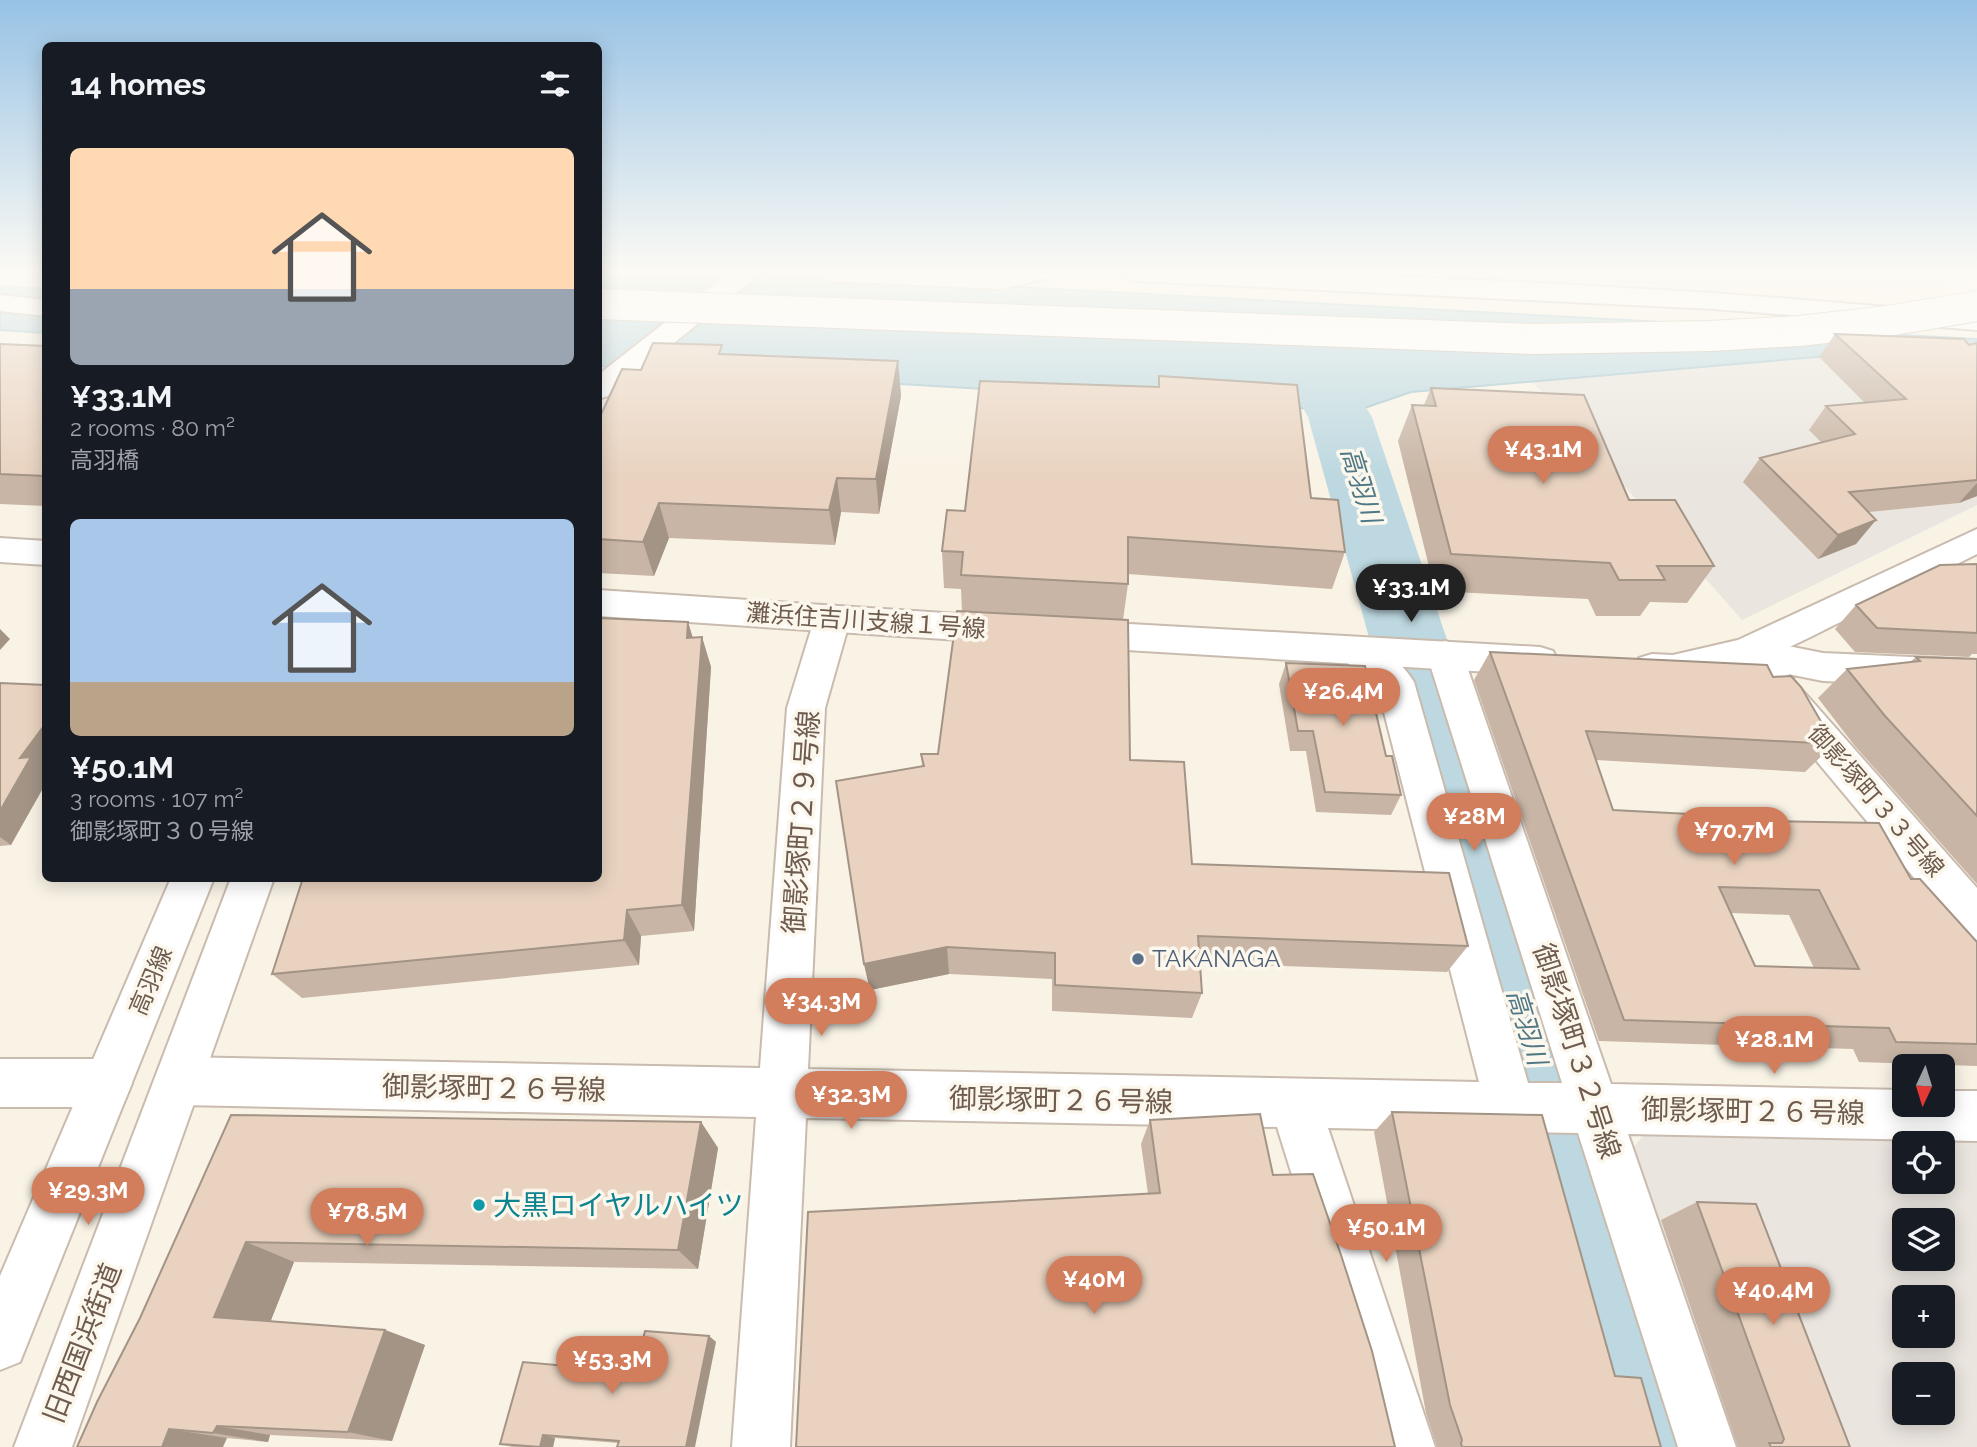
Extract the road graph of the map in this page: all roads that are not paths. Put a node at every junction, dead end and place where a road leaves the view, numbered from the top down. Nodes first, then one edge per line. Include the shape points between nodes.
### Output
1 (662, 341) edge
2 (1563, 341) edge
3 (1591, 341) edge
4 (602, 388) edge
5 (1977, 540) edge
6 (0, 550) edge
7 (42, 553) edge
8 (602, 603) edge
9 (832, 620) junction
10 (1371, 651) junction
11 (1747, 652) junction
12 (1439, 654) junction
13 (1579, 663) edge
14 (1619, 666) edge
15 (1977, 674) edge
16 (191, 882) edge
17 (252, 882) edge
18 (1977, 920) edge
19 (180, 1081) junction
20 (0, 1083) edge
21 (108, 1083) junction
22 (783, 1095) junction
23 (1295, 1104) junction
24 (1517, 1107) junction
25 (1584, 1108) junction
26 (1977, 1116) edge
27 (0, 1342) edge
28 (43, 1447) edge
29 (761, 1447) edge
30 (1406, 1447) edge
31 (1707, 1447) edge

1 - 4 street
2 - 3 street, bridge
5 - 11 street
6 - 7 street
8 - 9 street, 灘浜住吉川支線１号線
9 - 10 street, 灘浜住吉川支線１号線
9 - 22 street, 御影塚町２９号線 via 806,708
10 - 12 street, 灘浜住吉川支線１号線
10 - 24 street via 1395,682
11 - 14 street via 1673,669
11 - 15 street via 1823,667
11 - 18 street, 御影塚町３３号線
12 - 13 street
12 - 25 street, 御影塚町３２号線
16 - 21 street, 高羽線
17 - 19 street
19 - 22 street, 御影塚町２６号線
19 - 28 street, 旧西国浜街道
20 - 21 street
21 - 27 street
22 - 23 street, 御影塚町２６号線
22 - 29 street, 御影塚町２９号線
23 - 24 street, 御影塚町２６号線
23 - 30 street
24 - 25 street, 御影塚町２６号線
25 - 26 street, 御影塚町２６号線
25 - 31 street, 御影塚町３２号線

